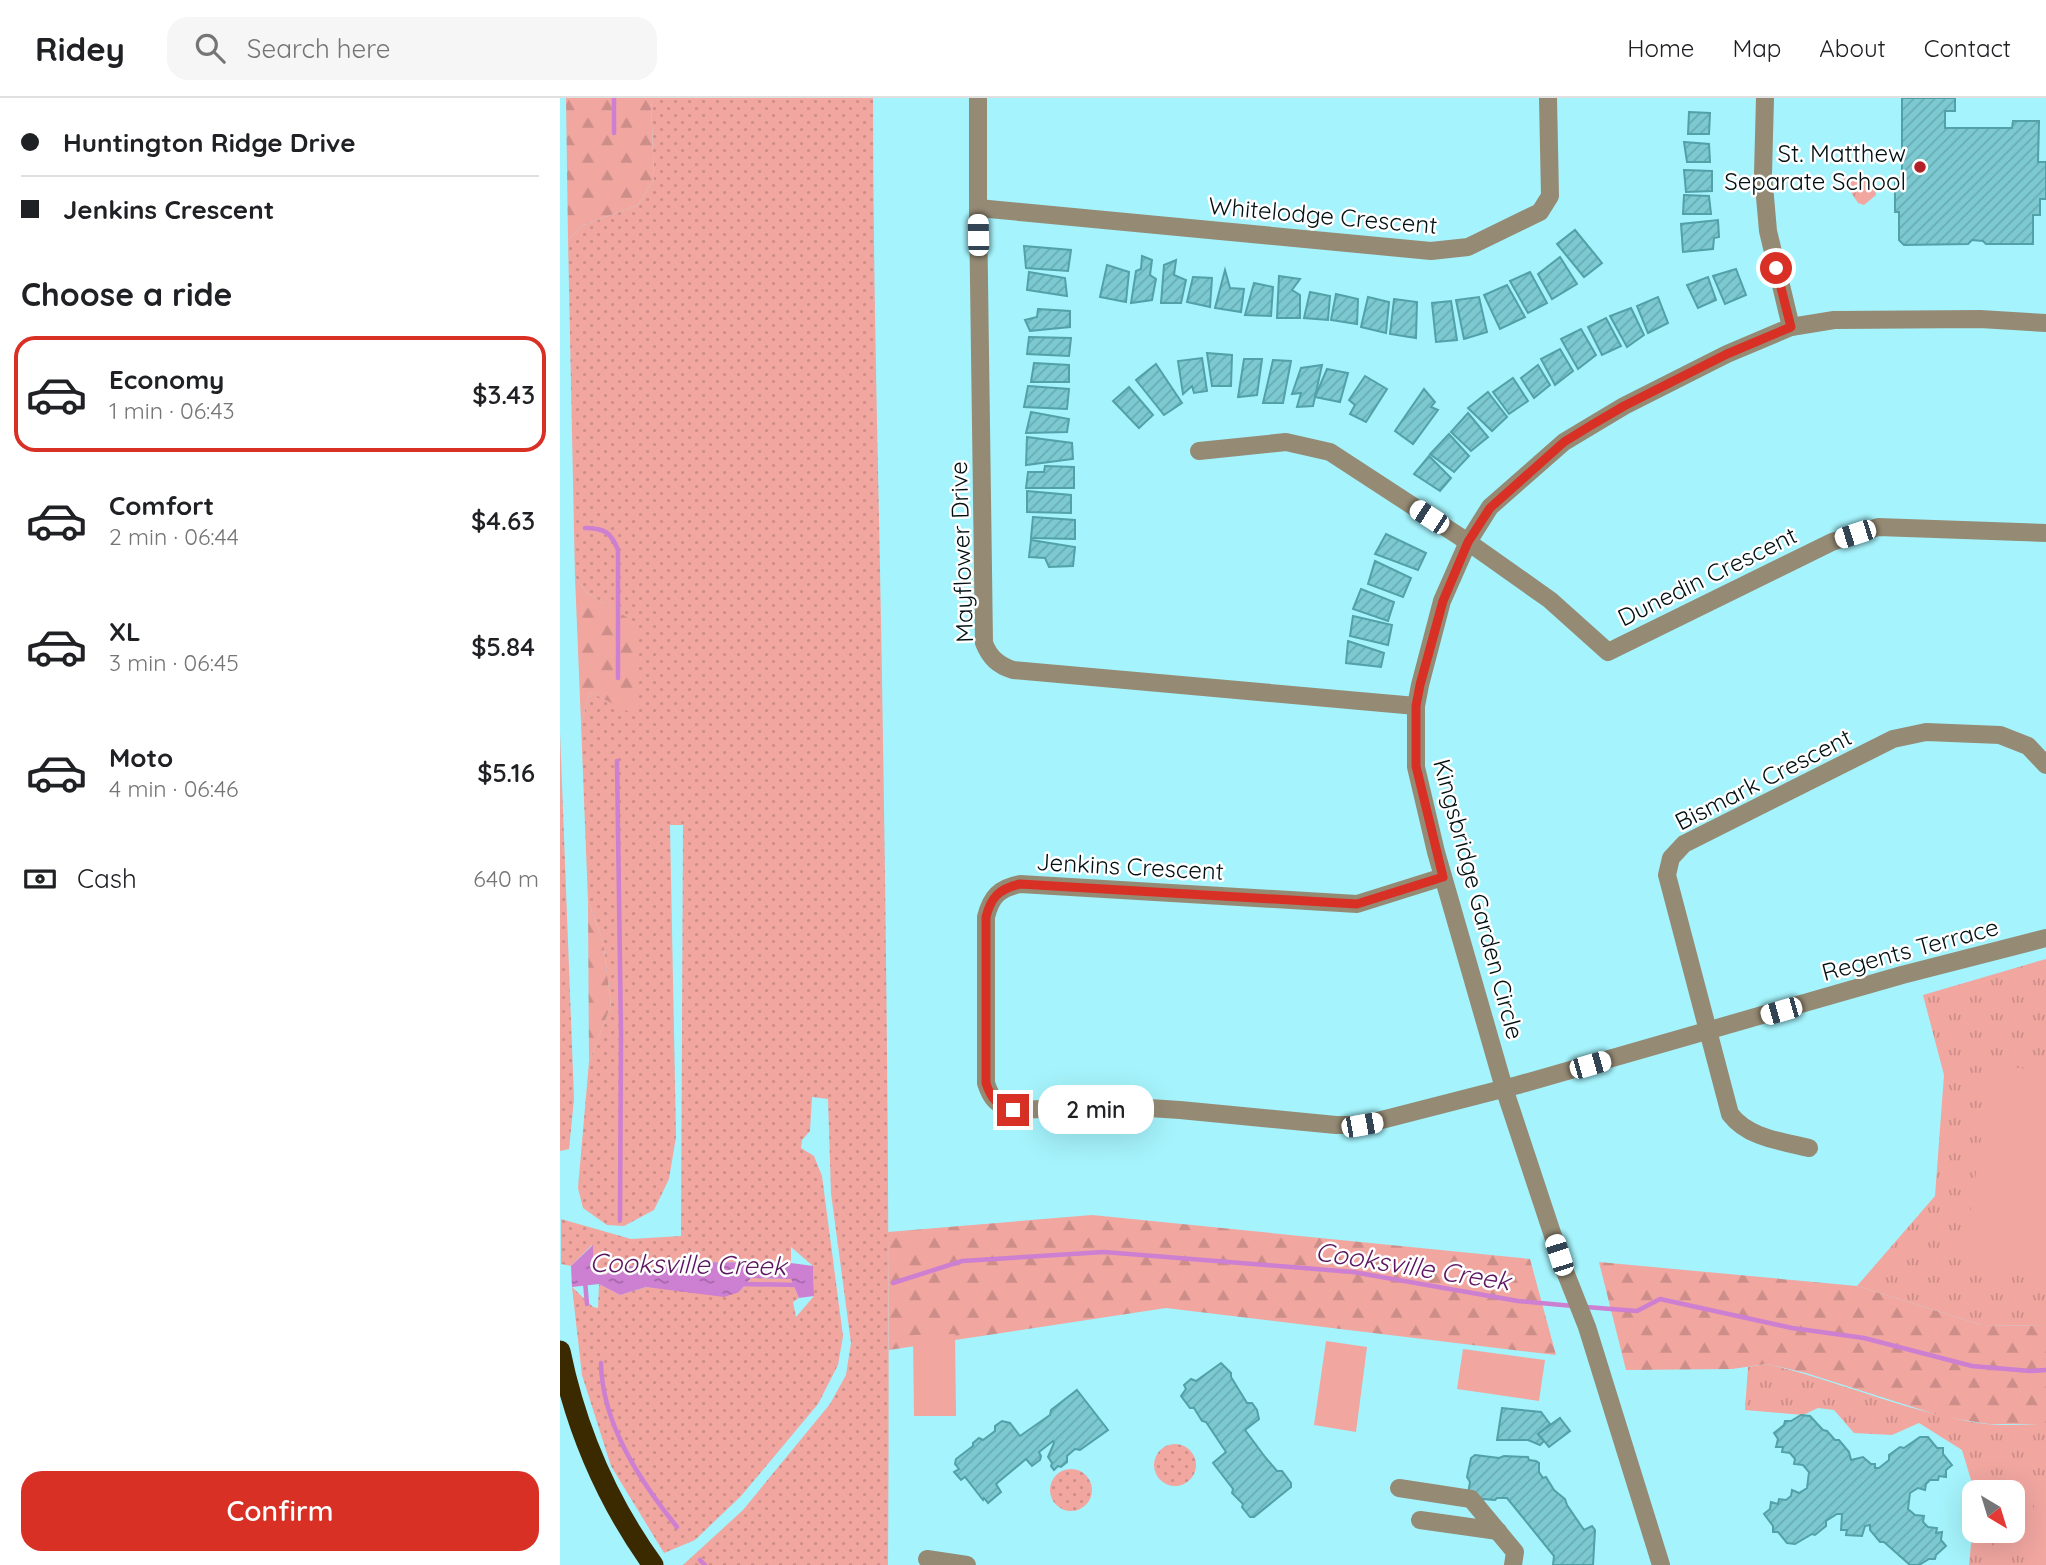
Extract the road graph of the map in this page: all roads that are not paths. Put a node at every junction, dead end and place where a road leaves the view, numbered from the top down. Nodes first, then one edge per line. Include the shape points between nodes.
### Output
1 (978, 98) edge
2 (1548, 98) edge
3 (1765, 98) edge
4 (978, 208) junction
5 (2046, 323) edge
6 (1791, 327) junction
7 (1199, 451) dead end
8 (2046, 533) edge
9 (1468, 542) junction
10 (1416, 706) junction
11 (2046, 765) edge
12 (1443, 877) junction
13 (2046, 938) edge
14 (1708, 1032) junction
15 (1504, 1088) junction
16 (1809, 1148) dead end
17 (560, 1351) edge
18 (1399, 1488) dead end
19 (1420, 1520) dead end
20 (1498, 1531) junction
21 (927, 1559) dead end
22 (653, 1565) edge
23 (967, 1565) edge
24 (1513, 1565) edge
25 (1661, 1565) edge

1 - 4 street, Mayflower Drive
2 - 4 street, Whitelodge Crescent via 1550,196 1540,212 1468,247 1431,251
3 - 6 street via 1763,174 1768,231
4 - 10 street, Mayflower Drive via 984,643 994,660 1013,670
5 - 6 street, Kingsbridge Garden Circle via 1834,320
6 - 9 street, Kingsbridge Garden Circle via 1624,406 1564,442 1490,508
7 - 9 street via 1286,442 1330,452
8 - 9 street, Dunedin Crescent via 1878,527 1832,542 1608,652 1550,600
9 - 10 street, Kingsbridge Garden Circle via 1443,601
10 - 12 street, Kingsbridge Garden Circle via 1416,766
11 - 14 street, Bismark Crescent via 2028,746 2000,735 1926,732 1893,739 1684,844 1671,858 1667,875
12 - 15 street, Kingsbridge Garden Circle
12 - 15 street, Jenkins Crescent via 1357,904 1020,884 1006,887 989,903 986,917 986,1083 1000,1106 1013,1110 1119,1106 1336,1125 1384,1121
13 - 14 street, Regents Terrace
14 - 15 street, Regents Terrace
14 - 16 street, Bismark Crescent via 1730,1114 1740,1126
15 - 25 street, Kingsbridge Garden Circle via 1587,1327
17 - 22 highway via 570,1395 596,1466
18 - 20 street via 1471,1499
19 - 20 street
20 - 24 street via 1515,1552
21 - 23 street

